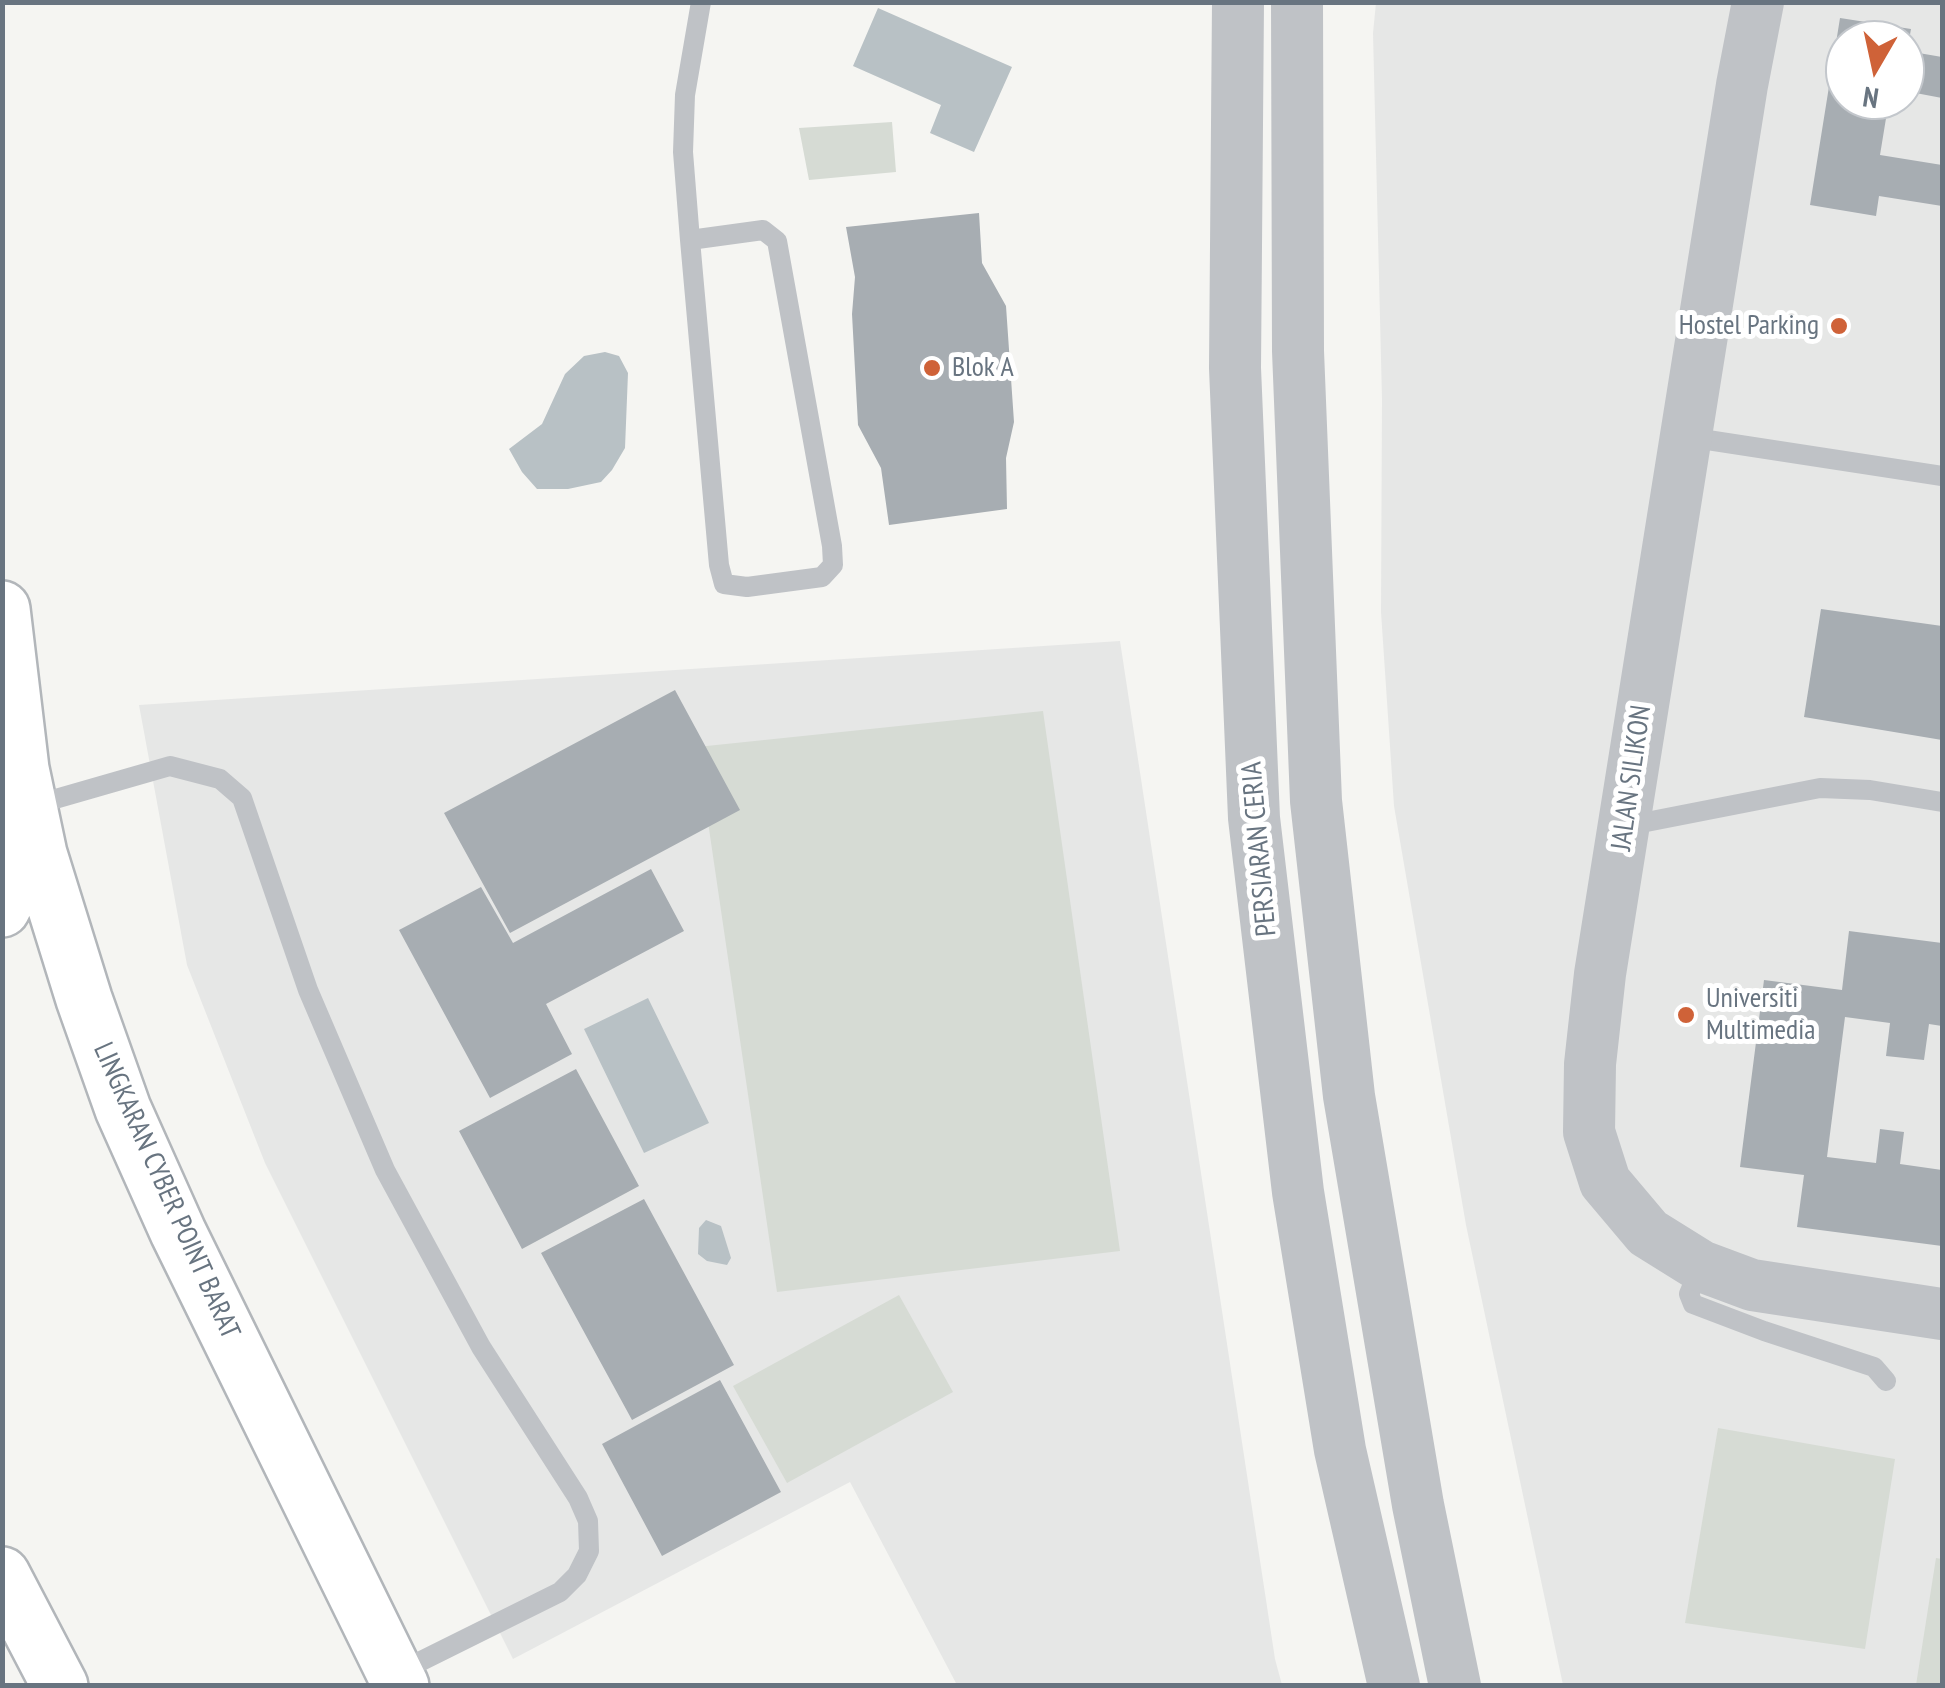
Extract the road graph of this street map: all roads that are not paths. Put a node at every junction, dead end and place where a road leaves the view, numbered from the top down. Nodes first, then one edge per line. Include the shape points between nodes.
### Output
1 (701, 2) edge
2 (1238, 2) edge
3 (1297, 2) edge
4 (1758, 2) edge
5 (690, 240) junction
6 (1688, 437) junction
7 (1942, 476) edge
8 (2, 609) edge
9 (25, 788) junction
10 (1942, 802) edge
11 (1626, 826) junction
12 (2, 909) edge
13 (1700, 1266) junction
14 (1942, 1314) edge
15 (1886, 1381) dead end
16 (2, 1574) edge
17 (398, 1680) edge
18 (60, 1686) edge
19 (1394, 1686) edge
20 (1455, 1686) edge

1 - 5 lane via 684,133
2 - 19 street, PERSIARAN CERIA via 1235,368 1254,818 1310,1266 1340,1450
3 - 20 street via 1298,351 1316,800 1349,1096
4 - 6 street, JALAN SILIKON
5 - 5 lane via 763,230 777,240 832,546 832,566 822,576 724,584
6 - 7 lane
6 - 11 street, JALAN SILIKON
8 - 9 main road, LINGKARAN CYBER POINT BARAT
9 - 12 main road via 32,830
9 - 17 main road, LINGKARAN CYBER POINT BARAT via 84,998 124,1109
9 - 17 lane via 170,766 220,779 242,798 308,990 385,1170 481,1348 588,1521 588,1551 560,1592
10 - 11 lane via 1820,788
11 - 13 street, JALAN SILIKON via 1596,1010 1589,1132 1605,1182 1648,1234
13 - 14 street, JALAN SILIKON via 1752,1285
13 - 15 lane via 1689,1294 1693,1304 1874,1367
16 - 18 main road

